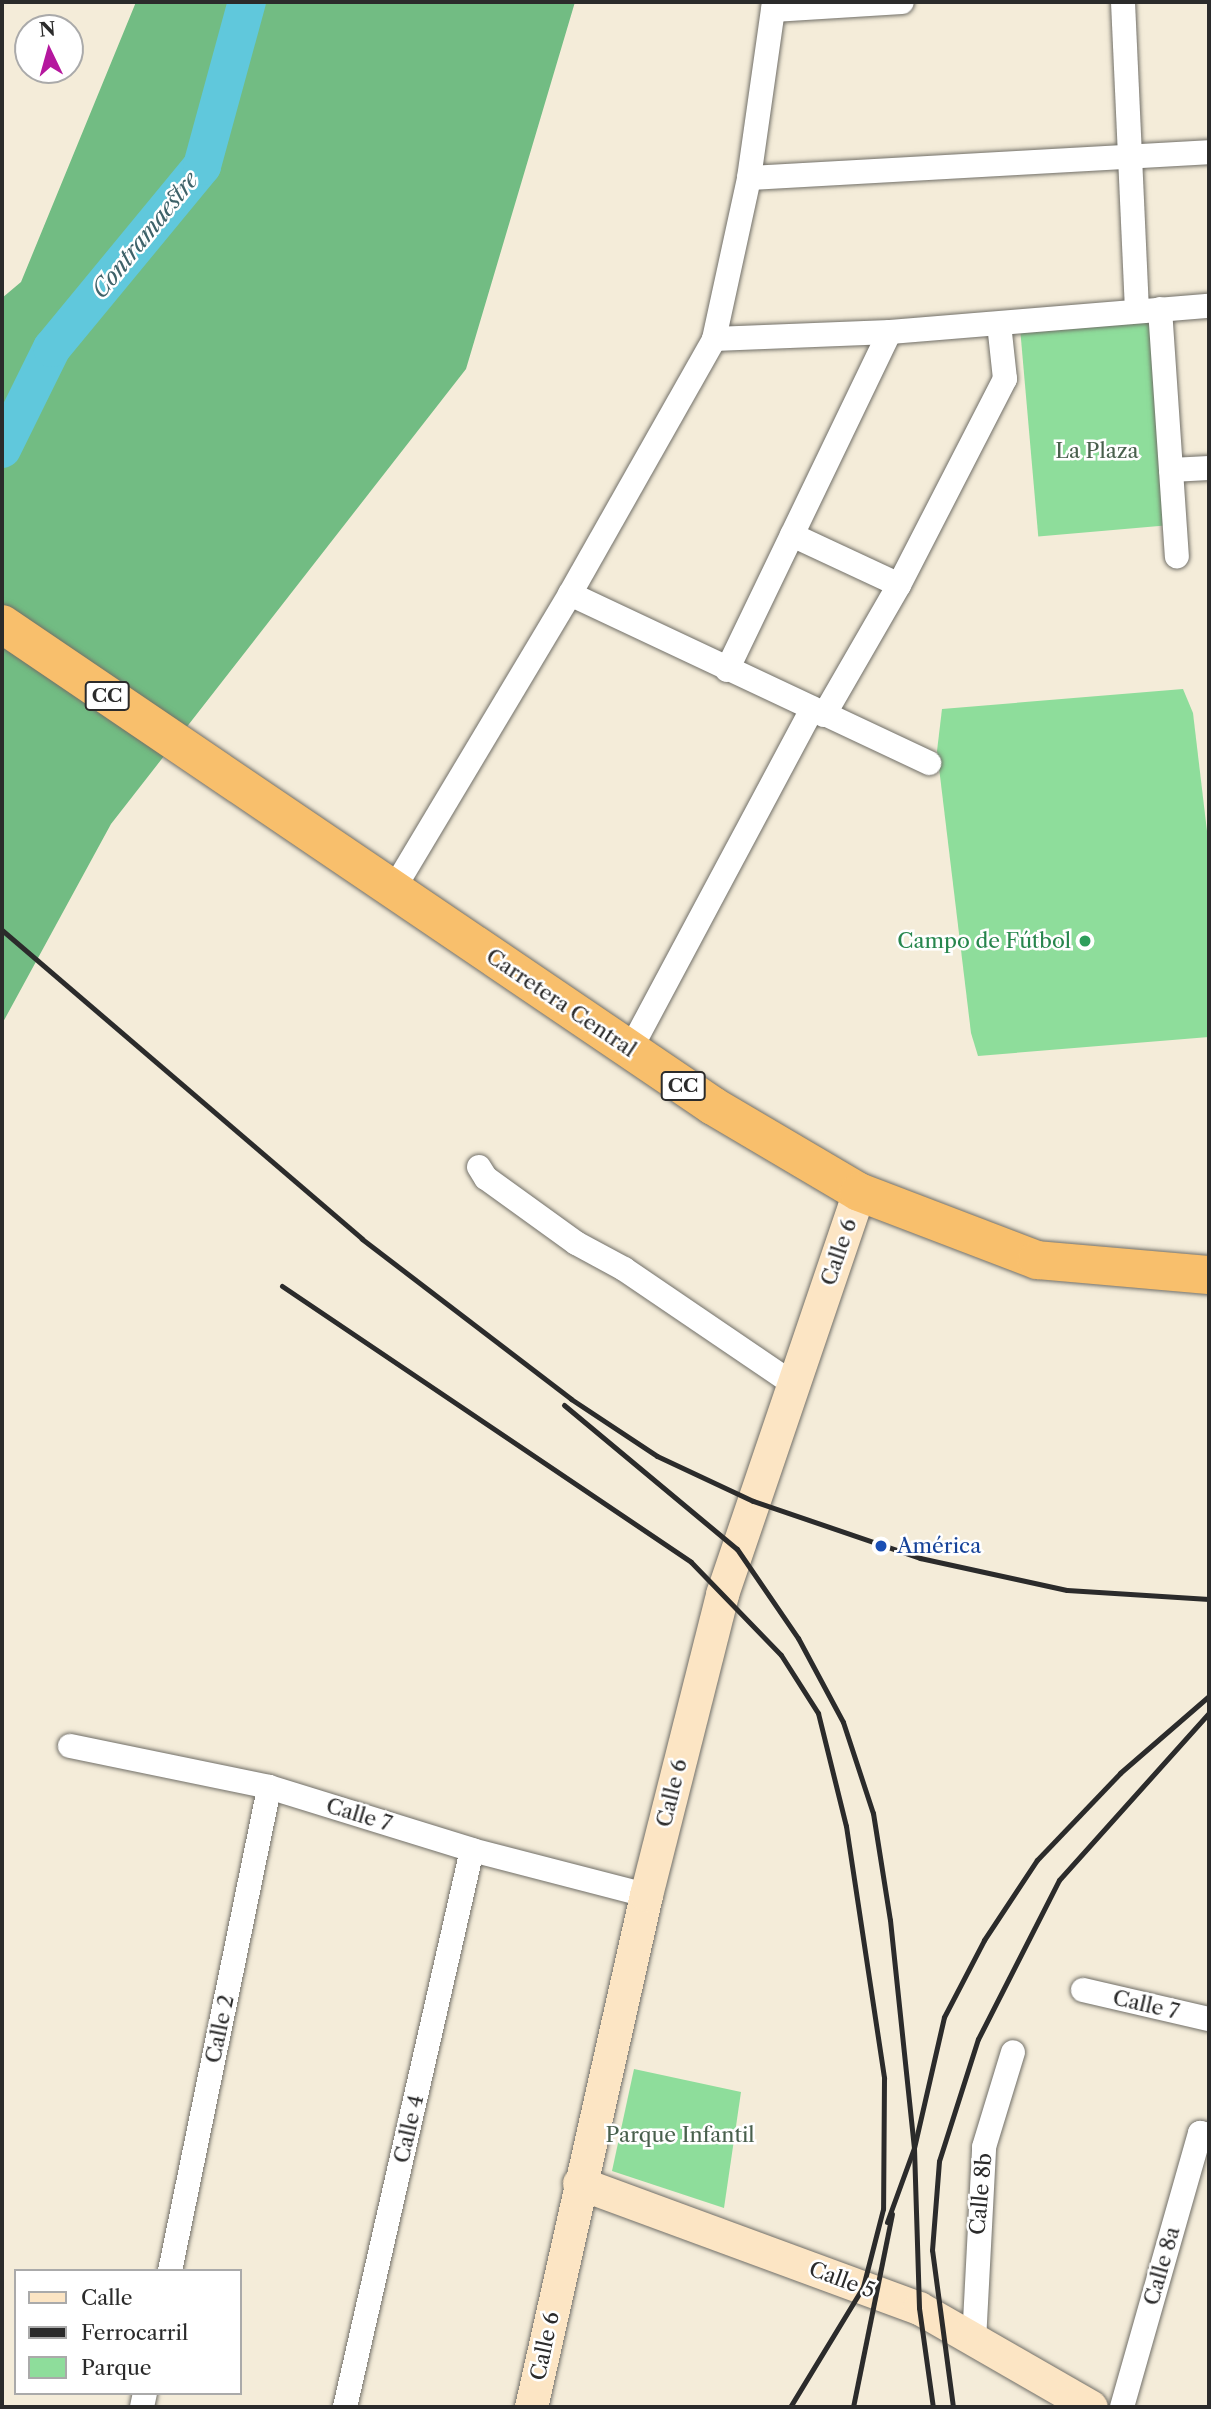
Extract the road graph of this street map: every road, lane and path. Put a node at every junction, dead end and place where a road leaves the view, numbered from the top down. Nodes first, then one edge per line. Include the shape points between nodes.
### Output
1 (902, 2) edge
2 (1123, 2) edge
3 (774, 6) edge
4 (1209, 152) edge
5 (1129, 156) junction
6 (750, 178) junction
7 (1209, 306) edge
8 (1149, 310) junction
9 (999, 324) junction
10 (890, 332) junction
11 (714, 339) junction
12 (1209, 468) edge
13 (1171, 470) junction
14 (792, 536) junction
15 (1178, 556) dead end
16 (899, 586) junction
17 (570, 594) junction
18 (2, 624) edge
19 (727, 670) junction
20 (818, 712) junction
21 (929, 763) dead end
22 (393, 890) junction
23 (630, 1050) junction
24 (479, 1167) dead end
25 (859, 1192) junction
26 (1209, 1275) edge
27 (793, 1384) junction
28 (70, 1746) dead end
29 (269, 1787) junction
30 (472, 1850) junction
31 (646, 1895) junction
32 (1083, 1990) dead end
33 (1209, 2020) edge
34 (1013, 2052) dead end
35 (1209, 2135) edge
36 (579, 2183) junction
37 (170, 2269) edge
38 (974, 2342) junction
39 (345, 2407) edge
40 (531, 2407) edge
41 (1091, 2407) edge
42 (1122, 2407) edge

1 - 3 street
2 - 5 street
3 - 6 street
4 - 5 street
5 - 6 street
5 - 8 street
6 - 11 street
7 - 8 street
8 - 9 street
8 - 13 street
9 - 10 street
9 - 16 street via 1005,379
10 - 11 street
10 - 14 street
11 - 17 street
12 - 13 street
13 - 15 street
14 - 16 street
14 - 19 street
16 - 20 street
17 - 19 street
17 - 22 street
18 - 22 highway, Carretera Central / CC
19 - 20 street
20 - 21 street
20 - 23 street
22 - 23 highway, Carretera Central / CC
23 - 25 highway, Carretera Central / CC via 713,1106
24 - 27 street via 486,1178 576,1243 624,1269
25 - 26 highway, Carretera Central / CC via 1037,1260
25 - 27 street, Calle 6
27 - 31 street, Calle 6 via 722,1594
28 - 29 street, Calle 7
29 - 30 street, Calle 7
29 - 37 street, Calle 2
30 - 31 street, Calle 7
30 - 39 street, Calle 4
31 - 36 street, Calle 6
32 - 33 street, Calle 7
34 - 38 street, Calle 8b via 984,2147
35 - 42 street, Calle 8a via 1200,2133
36 - 38 street, Calle 5 via 919,2308
36 - 40 street, Calle 6
38 - 41 street, Calle 5

